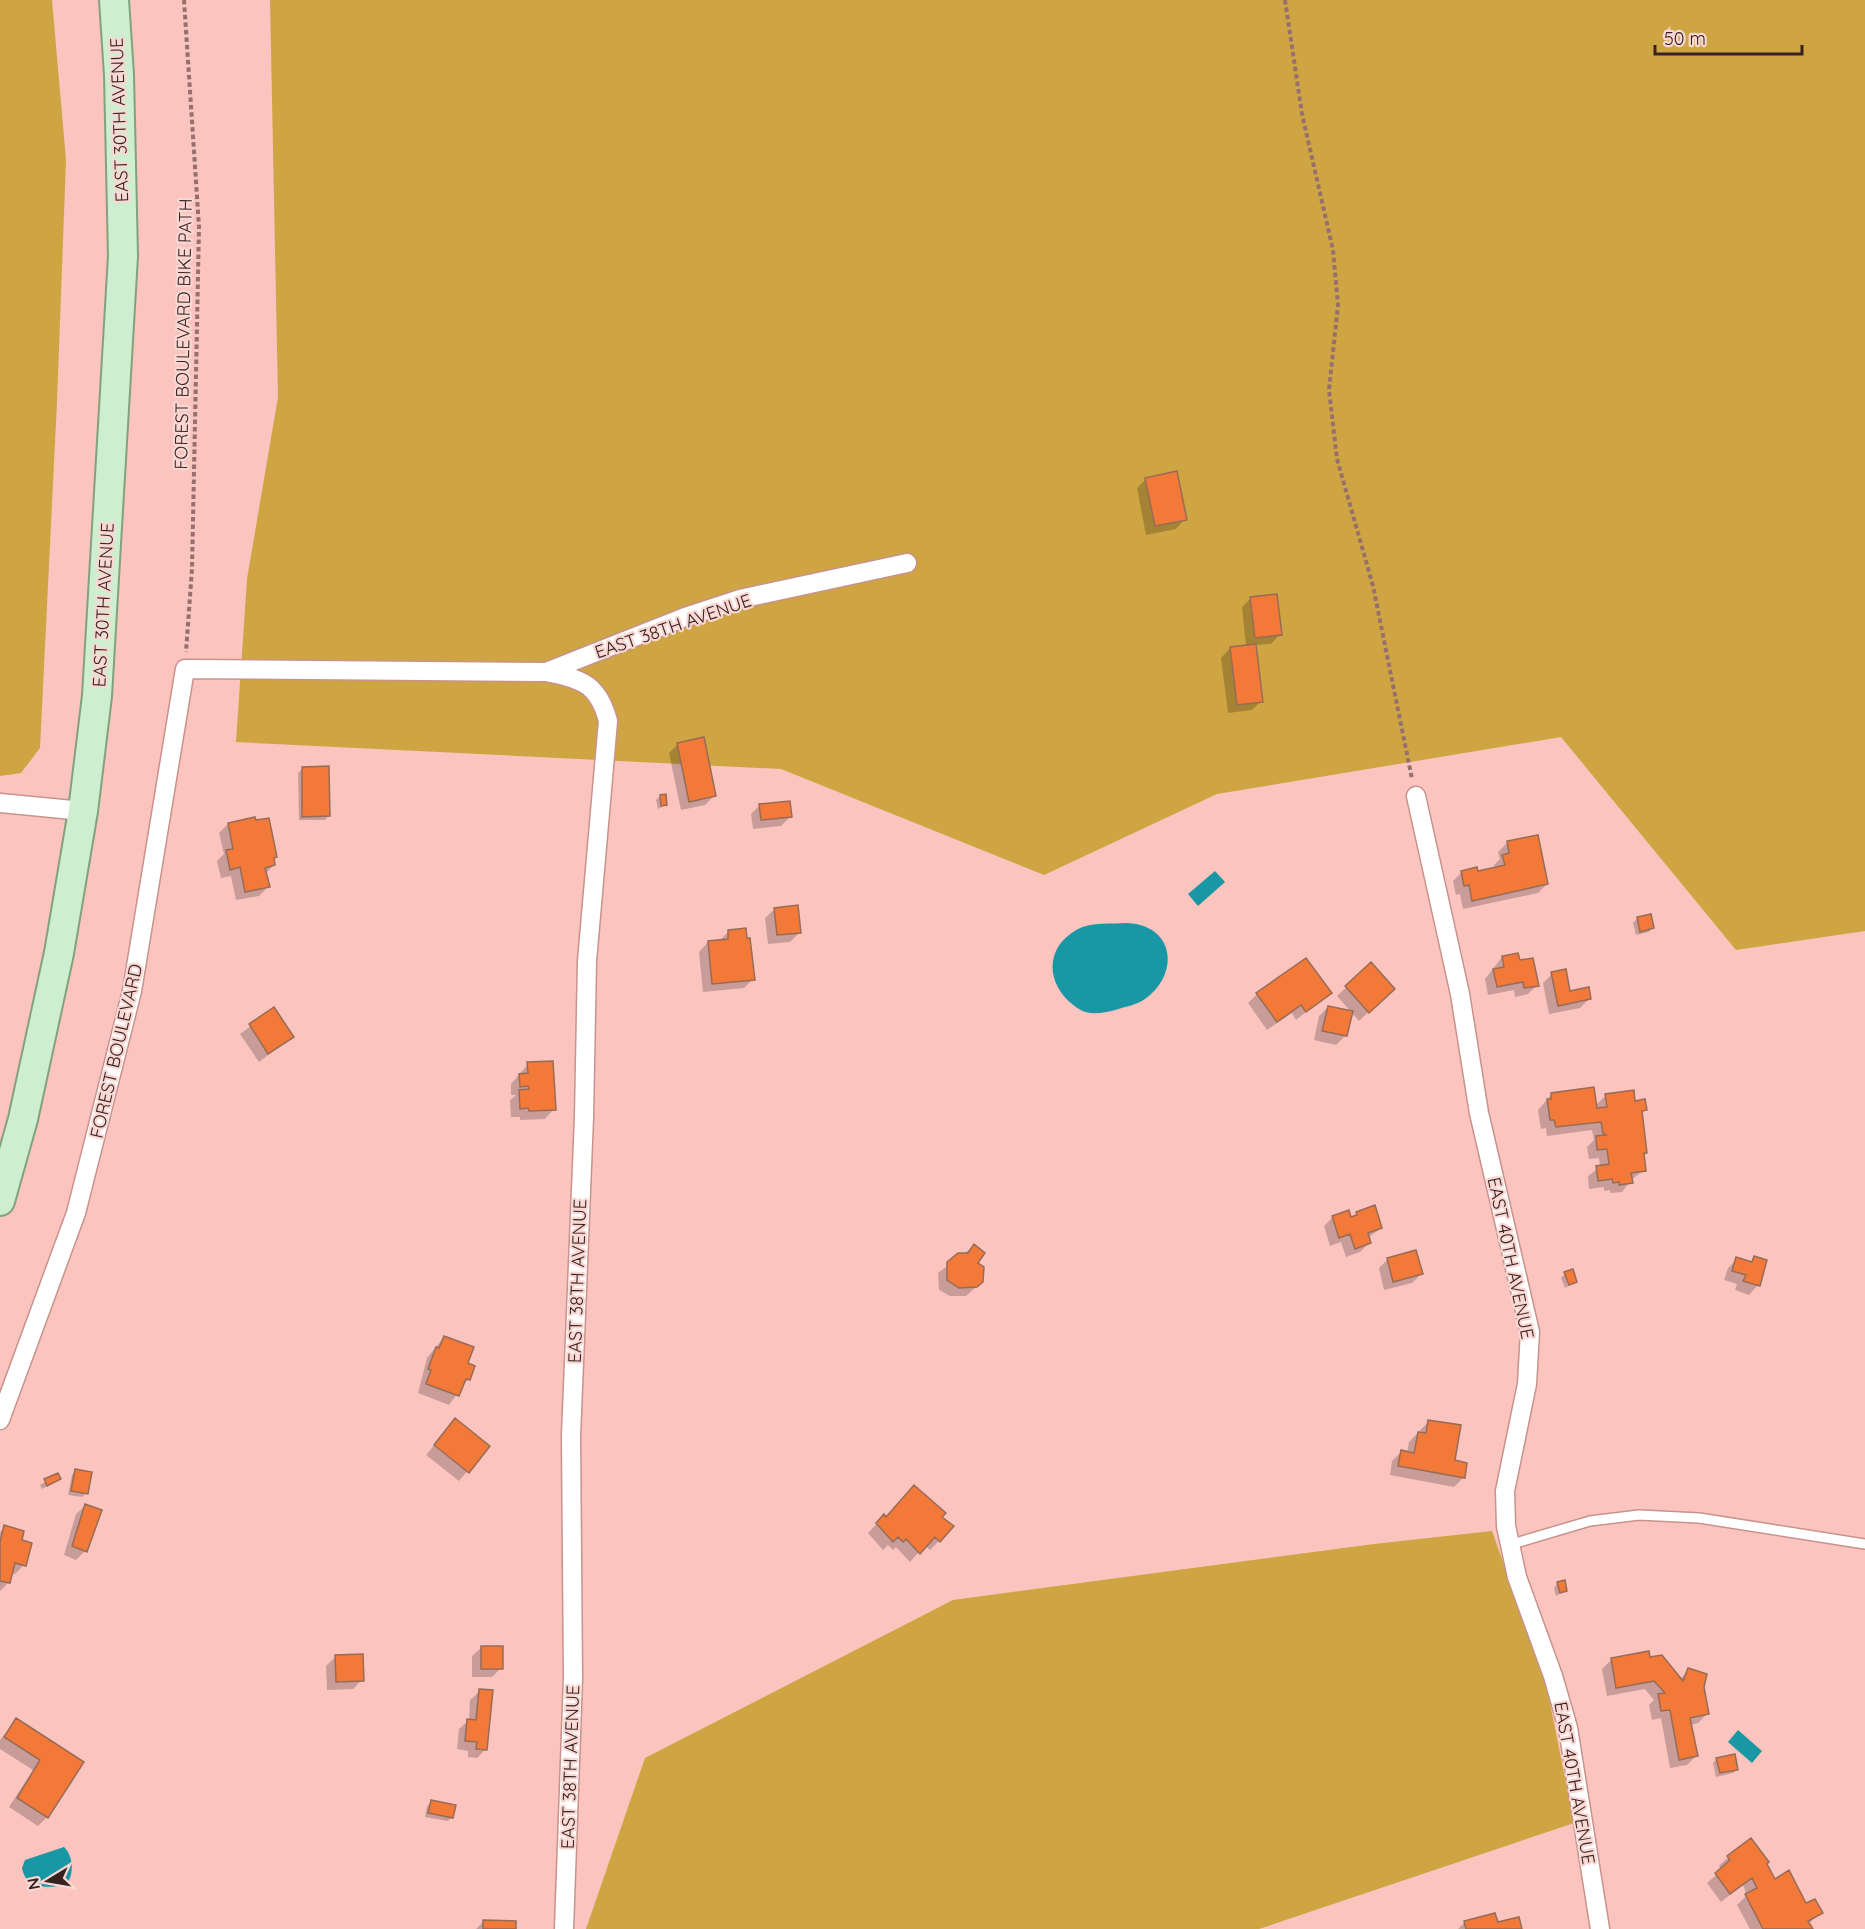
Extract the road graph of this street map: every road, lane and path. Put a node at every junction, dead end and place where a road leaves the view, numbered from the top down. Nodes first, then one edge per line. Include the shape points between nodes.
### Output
1 (114, 0) edge
2 (184, 0) edge
3 (1285, 0) edge
4 (907, 563) dead end
5 (184, 669) junction
6 (546, 672) junction
7 (1416, 796) joint
8 (0, 803) edge
9 (83, 811) junction
10 (0, 1201) edge
11 (0, 1420) edge
12 (1865, 1544) edge
13 (1509, 1545) junction
14 (564, 1929) edge
15 (1600, 1929) edge

1 - 9 main road, EAST 30TH AVENUE via 123,256 97,696
2 - 5 path, FOREST BOULEVARD BIKE PATH via 200,227 192,569
3 - 7 path via 1302,114 1333,250 1338,305 1329,390 1337,459 1373,586
4 - 6 street, EAST 38TH AVENUE via 740,599
5 - 6 street, EAST 38TH AVENUE
5 - 11 street, FOREST BOULEVARD via 132,991 76,1213
6 - 14 street, EAST 38TH AVENUE via 584,682 603,703 608,721 587,961 571,1433 573,1681
7 - 13 street, EAST 40TH AVENUE via 1460,994 1479,1113 1530,1332 1527,1384 1505,1491
8 - 9 street
9 - 10 main road, EAST 30TH AVENUE via 23,1119
12 - 13 lane via 1699,1518 1639,1515 1590,1521
13 - 15 street, EAST 40TH AVENUE via 1568,1728

